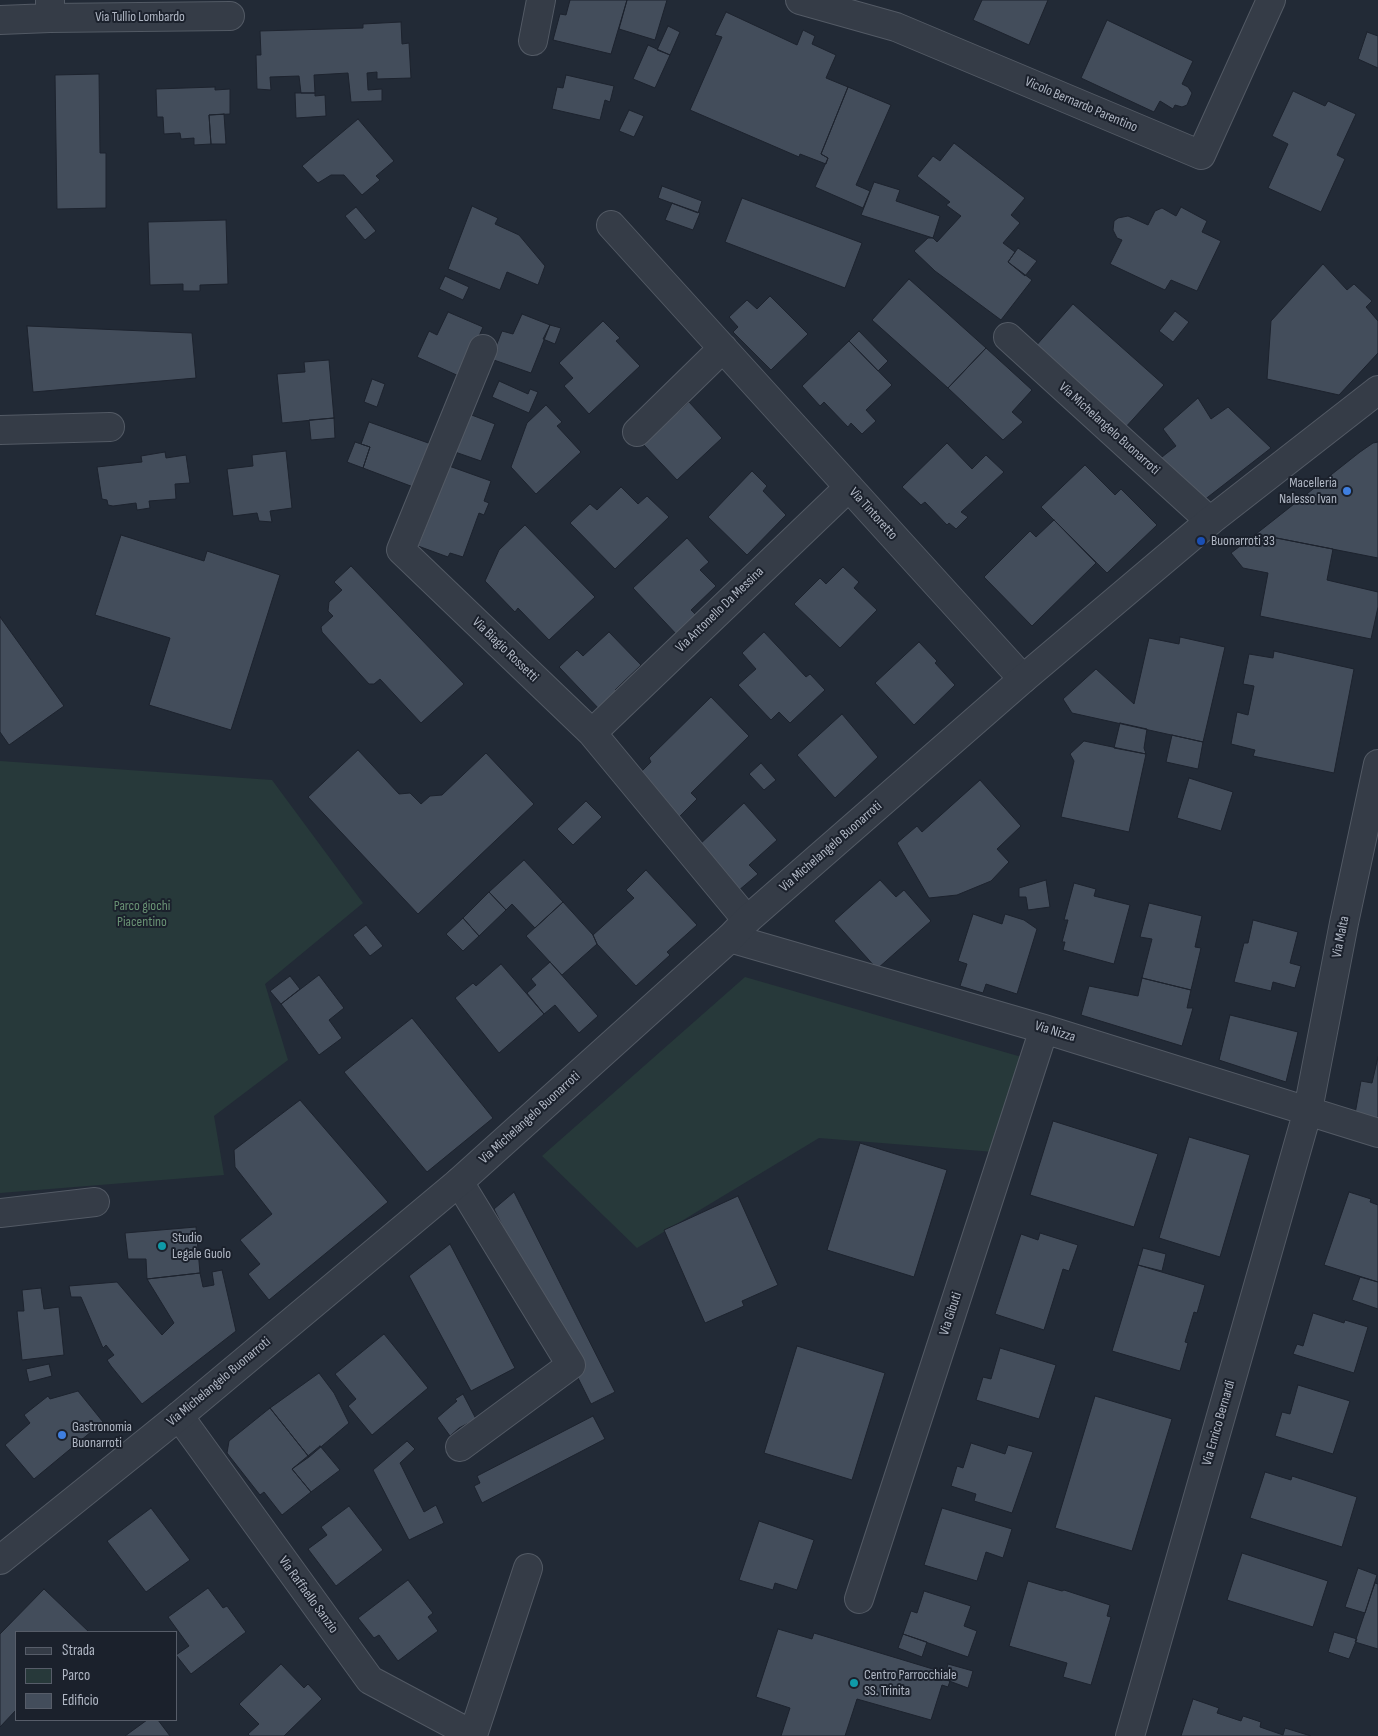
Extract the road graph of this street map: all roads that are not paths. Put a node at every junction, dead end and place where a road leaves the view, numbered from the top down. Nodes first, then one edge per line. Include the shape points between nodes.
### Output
1 (541, 0) edge
2 (800, 0) edge
3 (1272, 0) edge
4 (50, 9) edge
5 (230, 16) dead end
6 (0, 20) edge
7 (532, 41) dead end
8 (611, 225) dead end
9 (1008, 337) dead end
10 (723, 348) junction
11 (483, 349) dead end
12 (1378, 390) edge
13 (110, 426) dead end
14 (0, 430) edge
15 (637, 432) dead end
16 (849, 487) junction
17 (1210, 521) junction
18 (1023, 679) junction
19 (592, 733) junction
20 (1378, 764) edge
21 (739, 929) junction
22 (1044, 1029) junction
23 (1308, 1110) junction
24 (1378, 1133) edge
25 (459, 1182) junction
26 (95, 1202) dead end
27 (0, 1213) edge
28 (178, 1416) junction
29 (460, 1448) dead end
30 (0, 1560) edge
31 (528, 1568) dead end
32 (859, 1599) dead end
33 (473, 1736) edge
34 (1130, 1736) edge

1 - 7 street
2 - 3 street, Vicolo Bernardo Parentino via 896,28 1201,155
4 - 5 street, Via Tullio Lombardo
4 - 6 street, Via Tullio Lombardo
8 - 10 street, Via Tintoretto
9 - 17 street, Via Michelangelo Buonarroti
10 - 15 street
10 - 16 street, Via Tintoretto
11 - 19 street, Via Biagio Rossetti via 401,550
12 - 17 street, Via Michelangelo Buonarroti
13 - 14 street
16 - 18 street, Via Tintoretto
16 - 19 street, Via Antonello Da Messina
17 - 18 street, Via Michelangelo Buonarroti
18 - 21 street, Via Michelangelo Buonarroti
19 - 21 street, Via Biagio Rossetti
20 - 23 street, Via Malta
21 - 22 street, Via Nizza
21 - 25 street, Via Michelangelo Buonarroti
22 - 23 street, Via Nizza
22 - 32 street, Via Gibuti
23 - 24 street, Via Nizza
23 - 34 street, Via Enrico Bernardi
25 - 28 street, Via Michelangelo Buonarroti
25 - 29 street via 571,1364
26 - 27 street
28 - 30 street, Via Michelangelo Buonarroti
28 - 33 street, Via Raffaello Sanzio via 370,1680
31 - 33 street, Via Raffaello Sanzio

